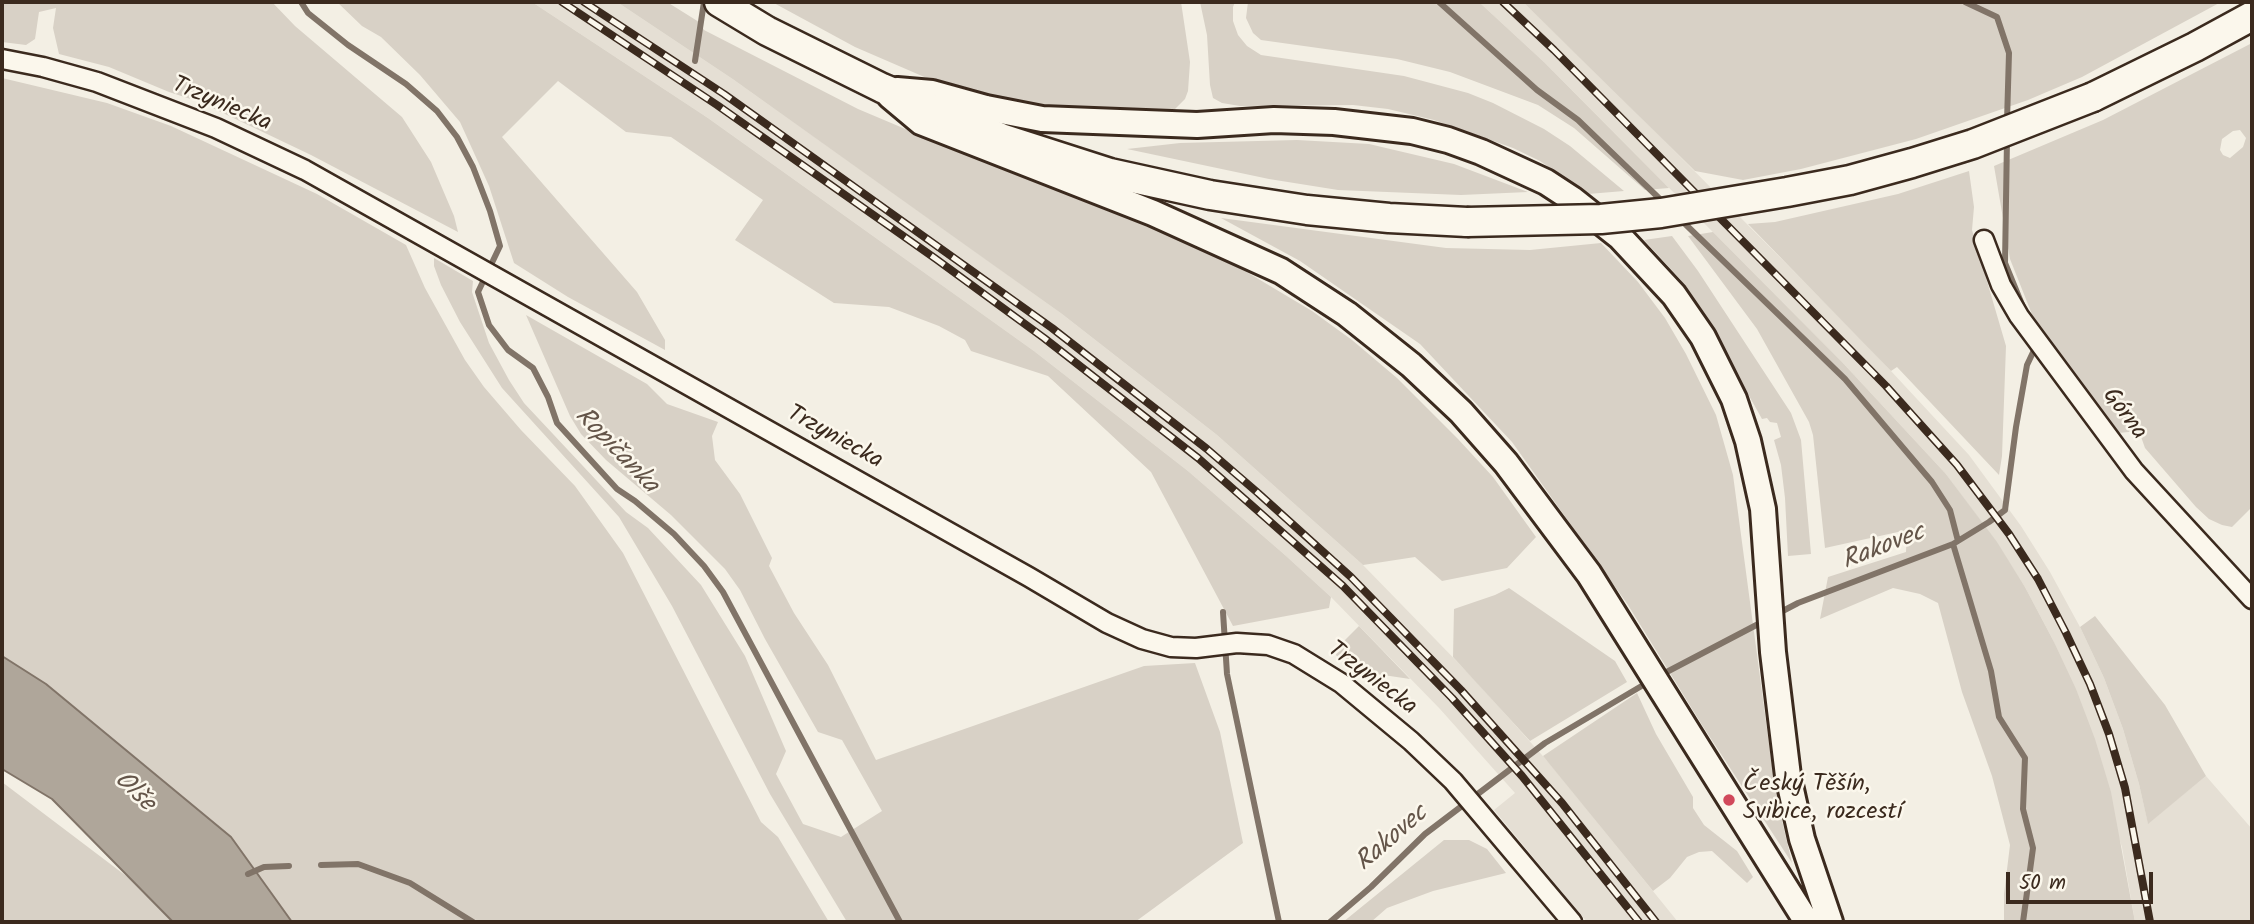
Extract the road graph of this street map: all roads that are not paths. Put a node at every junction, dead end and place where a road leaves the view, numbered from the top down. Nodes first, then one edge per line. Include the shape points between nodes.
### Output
1 (719, 2) edge
2 (2252, 16) edge
3 (2, 59) edge
4 (882, 89) junction
5 (1984, 240) dead end
6 (2252, 599) edge
7 (1572, 922) edge
8 (1807, 922) edge
9 (1830, 922) edge

1 - 4 main road
2 - 4 main road, bridge via 2093,97 1936,155 1850,180 1601,219 1467,222 1389,218 1210,195 1110,173 1001,138
3 - 7 street, Trzyniecka via 97,82 216,128 305,170 1107,623 1171,647 1237,643 1268,645 1294,654 1341,683 1411,741 1479,810
4 - 8 main road via 921,122 1153,213 1281,271 1347,314 1411,365 1506,463 1589,575
4 - 9 main road via 932,93 1042,119 1198,125 1274,120 1412,131 1518,167 1597,217 1642,259 1688,314 1734,399 1748,441 1763,509 1788,776 1802,839
5 - 6 street, Górna via 2019,316 2126,461

